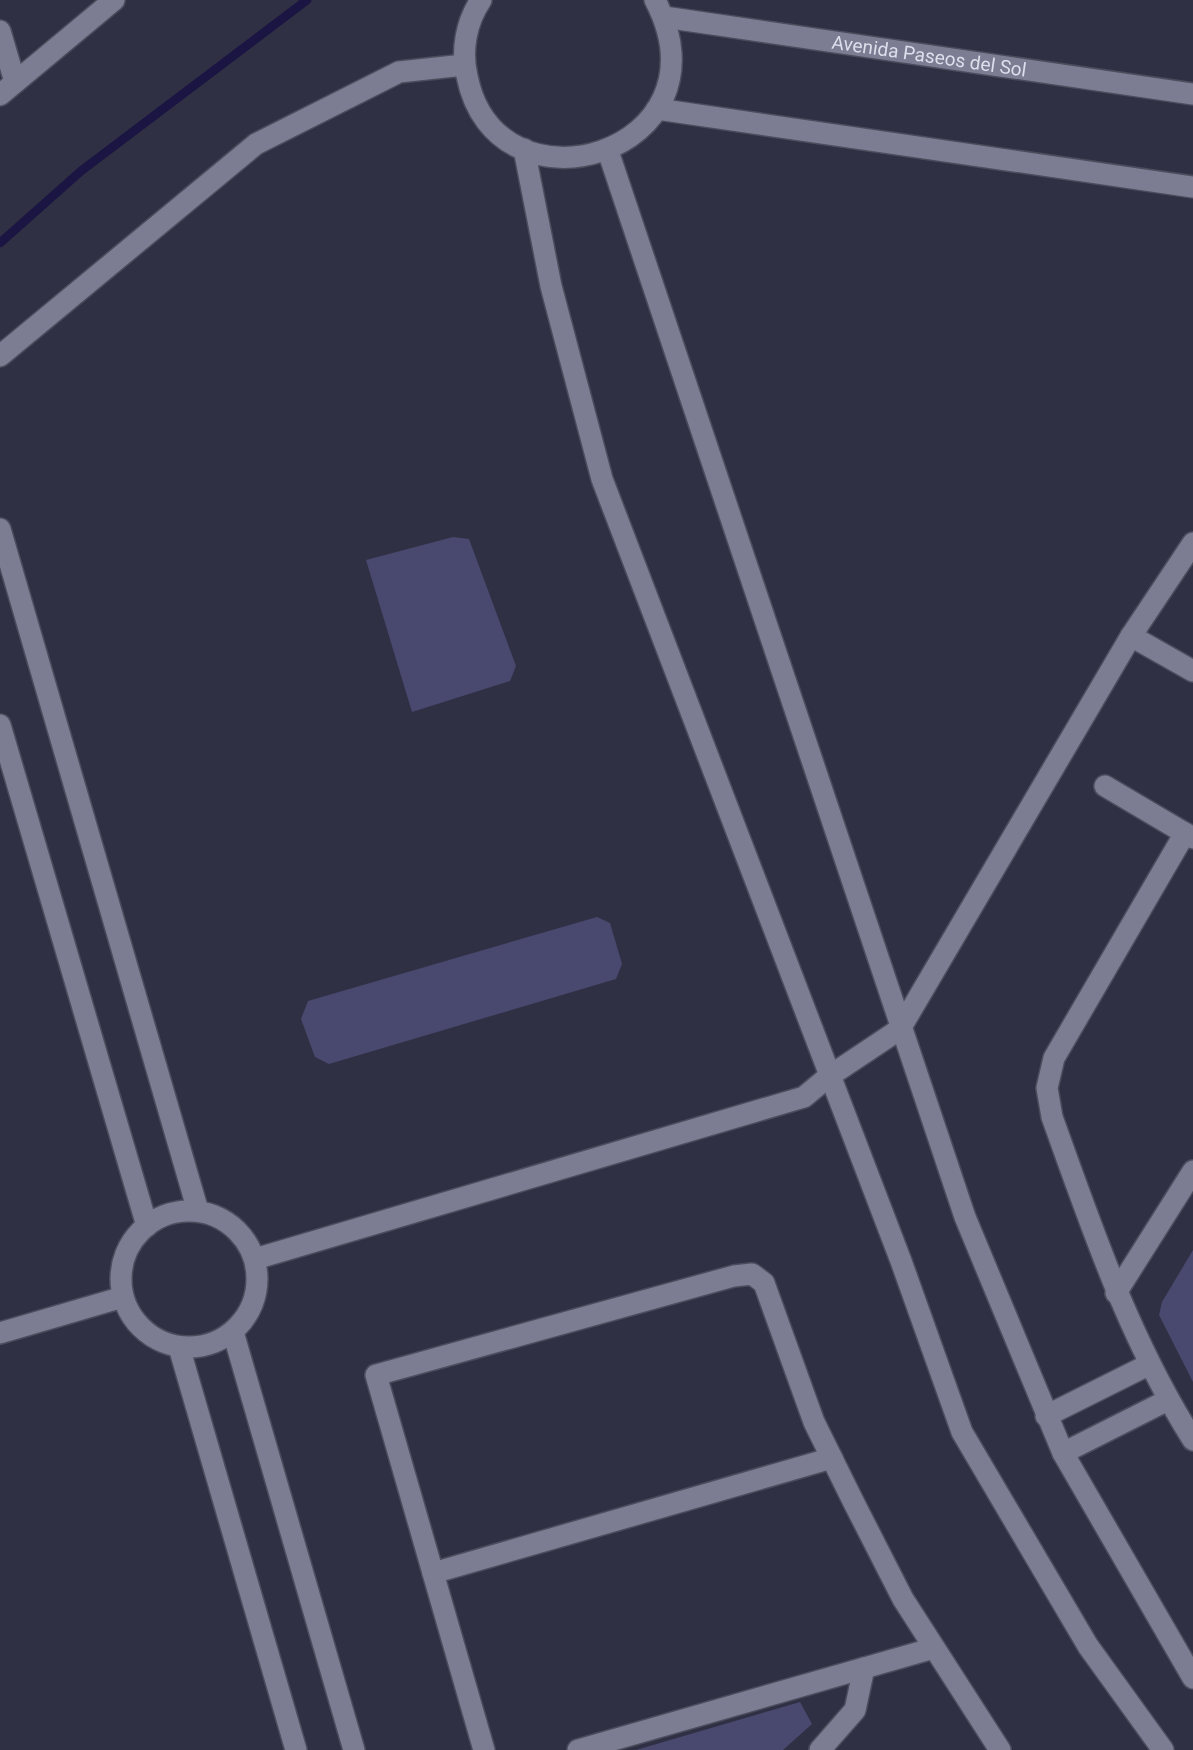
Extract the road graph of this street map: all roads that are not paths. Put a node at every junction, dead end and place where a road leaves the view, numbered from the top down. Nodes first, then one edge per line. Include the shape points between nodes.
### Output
1 (114, 0) edge
2 (481, 0) edge
3 (659, 8) edge
4 (0, 32) edge
5 (464, 65) junction
6 (7, 89) edge
7 (1193, 94) edge
8 (657, 109) junction
9 (524, 149) junction
10 (608, 151) junction
11 (1190, 191) edge
12 (0, 356) edge
13 (0, 528) edge
14 (1193, 543) edge
15 (1131, 636) junction
16 (1193, 671) edge
17 (0, 725) edge
18 (1105, 786) dead end
19 (1189, 835) edge
20 (900, 1029) junction
21 (828, 1077) junction
22 (1193, 1171) edge
23 (198, 1211) junction
24 (146, 1226) junction
25 (255, 1259) junction
26 (1116, 1293) junction
27 (123, 1297) junction
28 (233, 1332) junction
29 (0, 1333) edge
30 (179, 1346) junction
31 (1148, 1365) junction
32 (1168, 1400) junction
33 (1046, 1416) junction
34 (1193, 1440) edge
35 (1063, 1453) junction
36 (832, 1458) junction
37 (433, 1573) junction
38 (934, 1648) junction
39 (864, 1668) junction
40 (1193, 1678) edge
41 (296, 1750) edge
42 (354, 1750) edge
43 (484, 1750) edge
44 (578, 1750) edge
45 (820, 1750) edge
46 (1000, 1750) edge
47 (1163, 1750) edge

1 - 6 street
2 - 5 street via 469,22
3 - 7 street, Avenida Paseos del Sol
3 - 8 street via 672,54
4 - 6 street
5 - 9 street via 473,96 490,124
5 - 12 street via 399,72 256,144
8 - 10 street via 643,126
8 - 11 street
9 - 10 street via 566,159
9 - 21 street via 551,286 602,480
10 - 20 street
13 - 23 street
14 - 15 street
15 - 16 street
15 - 20 street
17 - 24 street
18 - 19 street
19 - 26 street via 1054,1058 1047,1088 1052,1116
20 - 21 street
20 - 33 street via 965,1217
21 - 25 street via 804,1097
21 - 47 street via 962,1432 1088,1646
22 - 26 street
23 - 24 street via 171,1214
23 - 25 street via 234,1227
24 - 27 street via 124,1258 120,1277
25 - 28 street via 255,1299
26 - 31 street
27 - 29 street
27 - 30 street via 144,1330
28 - 30 street via 198,1347
28 - 42 street
30 - 41 street
31 - 32 street
31 - 33 street
32 - 34 street
32 - 35 street
33 - 35 street
35 - 40 street
36 - 37 street
36 - 37 street via 814,1422 764,1283 752,1274 376,1375
36 - 38 street via 903,1600
37 - 43 street
38 - 39 street
38 - 46 street
39 - 44 street
39 - 45 street via 855,1710

